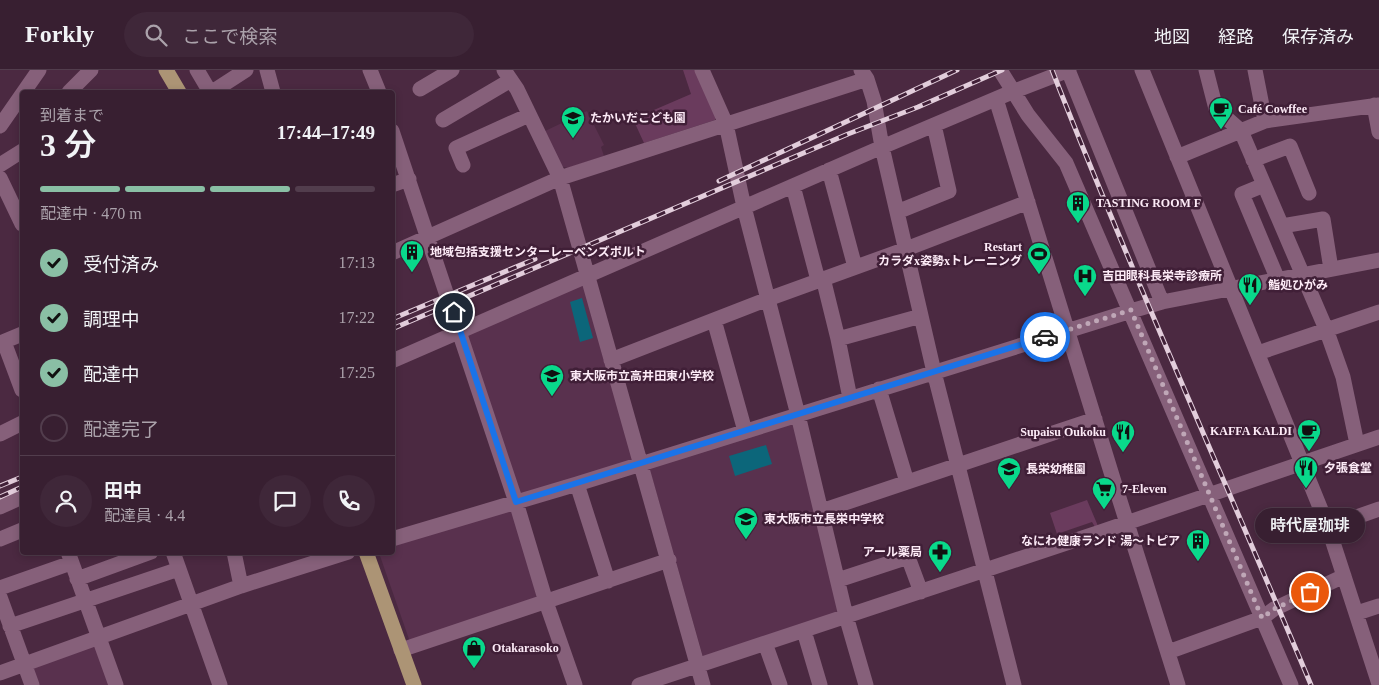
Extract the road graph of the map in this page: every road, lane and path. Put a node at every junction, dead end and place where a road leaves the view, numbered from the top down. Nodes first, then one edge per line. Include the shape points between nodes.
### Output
1 (39, 70) edge
2 (91, 70) edge
3 (166, 70) edge
4 (197, 70) edge
5 (246, 70) edge
6 (267, 70) edge
7 (370, 70) edge
8 (452, 70) edge
9 (702, 70) edge
10 (1000, 70) edge
11 (1068, 70) edge
12 (1142, 70) edge
13 (1206, 70) edge
14 (1255, 70) edge
15 (508, 75) edge
16 (864, 75) edge
17 (426, 80) edge
18 (25, 90) edge
19 (70, 90) edge
20 (178, 90) edge
21 (210, 90) edge
22 (214, 90) edge
23 (272, 90) edge
24 (378, 90) edge
25 (1012, 92) junction
26 (20, 97) edge
27 (996, 98) junction
28 (1376, 105) edge
29 (529, 115) junction
30 (443, 120) dead end
31 (1265, 121) junction
32 (726, 124) junction
33 (934, 125) junction
34 (0, 126) edge
35 (1241, 131) junction
36 (1379, 132) edge
37 (395, 140) edge
38 (882, 147) junction
39 (20, 153) edge
40 (1177, 156) junction
41 (1253, 160) junction
42 (0, 165) edge
43 (463, 165) dead end
44 (829, 170) junction
45 (0, 178) edge
46 (560, 178) junction
47 (409, 179) junction
48 (395, 184) edge
49 (1264, 185) junction
50 (792, 186) junction
51 (1310, 193) dead end
52 (1028, 202) junction
53 (744, 206) junction
54 (897, 212) junction
55 (20, 220) edge
56 (1282, 226) junction
57 (428, 238) junction
58 (906, 249) junction
59 (395, 252) edge
60 (1379, 260) edge
61 (855, 267) junction
62 (1331, 269) junction
63 (587, 275) junction
64 (1303, 275) junction
65 (820, 279) junction
66 (1278, 280) junction
67 (1231, 289) junction
68 (768, 298) junction
69 (1162, 302) junction
70 (1131, 310) junction
71 (1379, 312) edge
72 (921, 316) junction
73 (714, 320) junction
74 (1326, 329) junction
75 (1068, 330) junction
76 (460, 331) junction
77 (20, 335) edge
78 (838, 340) junction
79 (2, 343) edge
80 (1258, 353) junction
81 (395, 360) edge
82 (611, 360) junction
83 (934, 372) junction
84 (20, 385) edge
85 (879, 389) junction
86 (850, 398) junction
87 (798, 415) junction
88 (1095, 419) junction
89 (20, 424) edge
90 (746, 431) junction
91 (0, 434) edge
92 (1379, 437) edge
93 (1357, 444) junction
94 (642, 464) junction
95 (1304, 464) junction
96 (957, 465) junction
97 (907, 482) junction
98 (577, 484) junction
99 (1210, 494) junction
100 (20, 498) edge
101 (516, 502) junction
102 (0, 507) edge
103 (1379, 508) edge
104 (821, 511) junction
105 (1127, 521) junction
106 (1328, 527) junction
107 (20, 531) edge
108 (0, 538) edge
109 (395, 538) edge
110 (143, 555) edge
111 (173, 555) edge
112 (235, 555) edge
113 (339, 555) edge
114 (367, 555) edge
115 (70, 558) edge
116 (669, 560) junction
117 (179, 569) junction
118 (984, 570) junction
119 (1344, 576) junction
120 (77, 579) junction
121 (838, 580) junction
122 (608, 581) junction
123 (241, 586) junction
124 (0, 588) edge
125 (921, 592) junction
126 (0, 598) edge
127 (86, 602) junction
128 (546, 602) junction
129 (190, 604) junction
130 (1379, 606) edge
131 (1357, 613) junction
132 (846, 616) junction
133 (1262, 618) junction
134 (10, 626) junction
135 (804, 630) junction
136 (99, 638) junction
137 (765, 643) junction
138 (401, 650) junction
139 (1168, 652) junction
140 (24, 664) junction
141 (1376, 664) edge
142 (698, 666) junction
143 (0, 673) edge
144 (1379, 684) edge
145 (32, 685) edge
146 (116, 685) edge
147 (220, 685) edge
148 (414, 685) edge
149 (575, 685) edge
150 (639, 685) edge
151 (703, 685) edge
152 (780, 685) edge
153 (820, 685) edge
154 (866, 685) edge
155 (1014, 685) edge
156 (1178, 685) edge
157 (1291, 685) edge

1 - 18 street
2 - 19 street
3 - 20 main road
4 - 21 street
5 - 22 street
6 - 23 street
7 - 24 street
8 - 17 street
9 - 32 street
10 - 25 street
11 - 25 street
11 - 69 street
12 - 40 street
13 - 35 street via 1216,109
14 - 31 street
15 - 29 street
15 - 30 street
16 - 32 street
16 - 38 street via 874,101
25 - 27 street
25 - 70 street via 1066,163
26 - 34 street
27 - 33 street
27 - 52 street
28 - 31 street
28 - 36 street
29 - 43 street via 456,148
29 - 46 street
31 - 35 street
32 - 46 street
32 - 53 street
33 - 38 street
33 - 54 street via 949,191
35 - 40 street
35 - 41 street
37 - 47 street
38 - 44 street
38 - 54 street
39 - 42 street
40 - 67 street
41 - 49 street
41 - 51 street via 1290,146
44 - 50 street
44 - 61 street
45 - 55 street
46 - 57 street
46 - 63 street
47 - 48 street
47 - 57 street
49 - 56 street
49 - 66 street via 1242,194
50 - 53 street
50 - 65 street
52 - 58 street
52 - 75 street
53 - 63 street
53 - 68 street
54 - 58 street
56 - 62 street via 1323,219
56 - 64 street
57 - 59 street
57 - 76 street
58 - 61 street
58 - 72 street
60 - 62 street
61 - 65 street
62 - 64 street
63 - 76 street
63 - 82 street
64 - 66 street
64 - 74 street
65 - 68 street
65 - 78 street
66 - 67 street
67 - 69 street
67 - 80 street
68 - 73 street
68 - 87 street
69 - 70 street
70 - 75 street
70 - 99 street
71 - 74 street
72 - 78 street
72 - 83 street
73 - 82 street
73 - 90 street
74 - 80 street
74 - 93 street via 1343,377
75 - 83 street
75 - 88 street
76 - 81 street
76 - 101 street
77 - 79 street
78 - 86 street
79 - 84 street
80 - 95 street
82 - 94 street
83 - 85 street
83 - 96 street
85 - 86 street
85 - 97 street
86 - 87 street
87 - 90 street
87 - 104 street
88 - 96 street
88 - 105 street
89 - 91 street
90 - 94 street
92 - 93 street
93 - 95 street
94 - 98 street
94 - 116 street
95 - 99 street
95 - 106 street
96 - 97 street
96 - 118 street
97 - 104 street
98 - 101 street
98 - 122 street
99 - 105 street
99 - 133 street
100 - 102 street
101 - 109 street
101 - 128 street
103 - 106 street
104 - 121 street
105 - 118 street
105 - 139 street
106 - 119 street
107 - 108 street
110 - 120 street
111 - 117 street
112 - 123 street
113 - 123 street
114 - 138 main road
115 - 120 street
115 - 124 street
116 - 122 street
116 - 142 street
117 - 127 street
117 - 129 street
118 - 125 street
118 - 155 street
119 - 131 street
119 - 133 street via 1274,609
120 - 127 street
121 - 125 street via 908,557
121 - 132 street
122 - 128 street
123 - 129 street
125 - 132 street
126 - 134 street
127 - 134 street
127 - 136 street
128 - 138 street
128 - 149 street
129 - 136 street
129 - 147 street
130 - 131 street
131 - 141 street
132 - 135 street
132 - 154 street
133 - 139 street
133 - 157 street
134 - 140 street
135 - 137 street
135 - 153 street
136 - 140 street
136 - 146 street
137 - 142 street
137 - 152 street
138 - 148 main road
139 - 156 street
140 - 143 street
140 - 145 street
141 - 144 street
142 - 150 street
142 - 151 street

